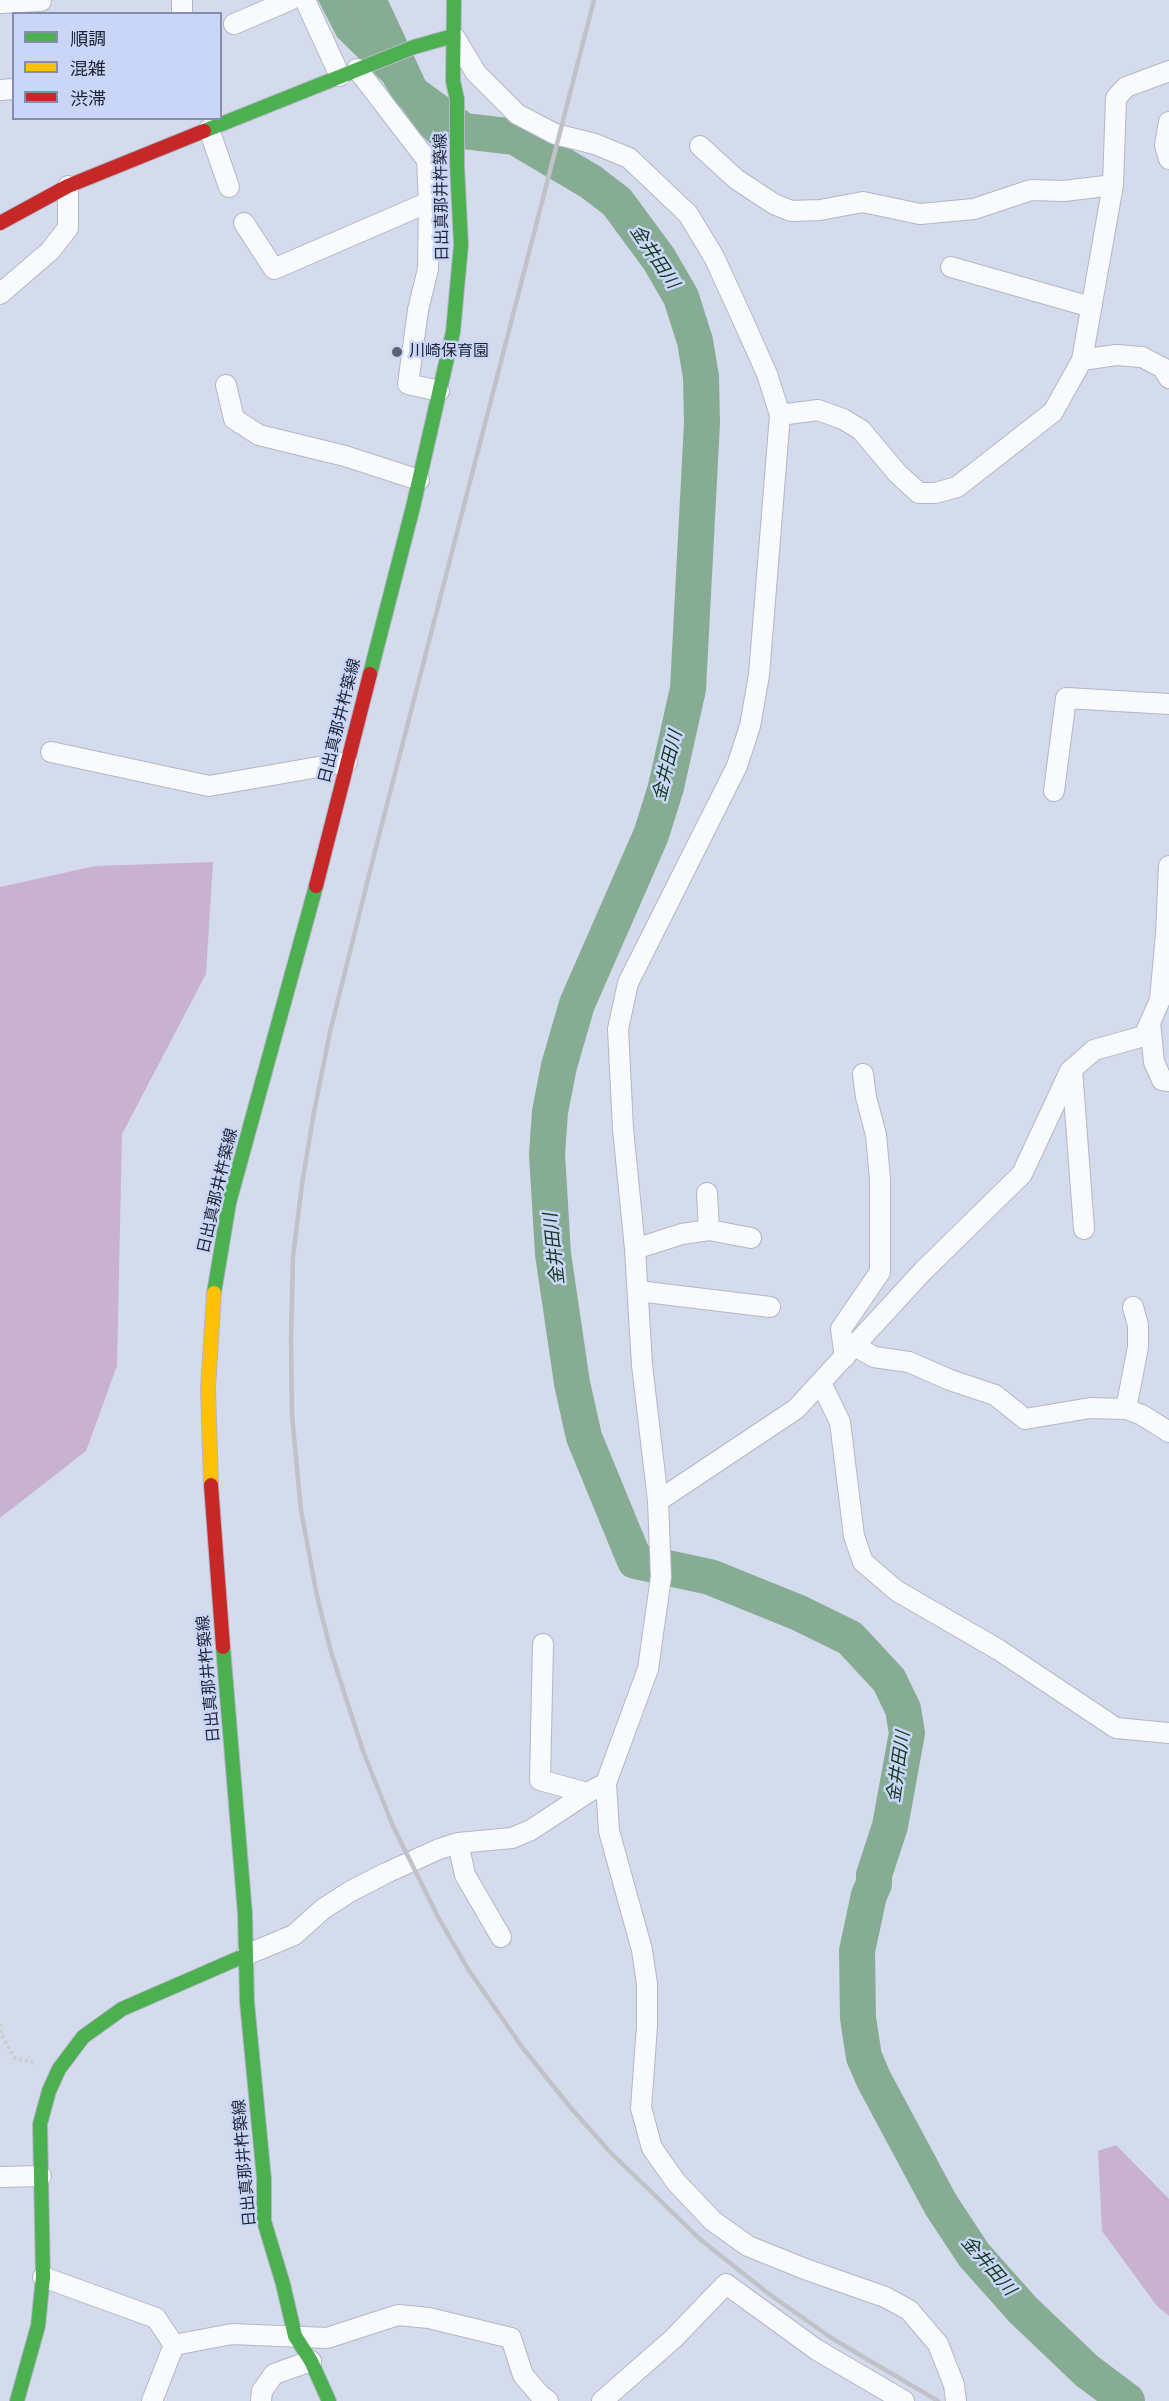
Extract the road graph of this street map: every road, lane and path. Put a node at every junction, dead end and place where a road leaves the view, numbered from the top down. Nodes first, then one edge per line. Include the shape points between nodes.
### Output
1 (41, 0) edge
2 (290, 0) edge
3 (305, 0) edge
4 (454, 0) edge
5 (0, 3) edge
6 (234, 24) dead end
7 (453, 36) junction
8 (1169, 70) edge
9 (353, 71) junction
10 (1169, 122) edge
11 (216, 124) edge
12 (700, 146) dead end
13 (1169, 159) edge
14 (1113, 185) junction
15 (68, 186) junction
16 (229, 187) dead end
17 (429, 202) junction
18 (0, 222) edge
19 (244, 223) dead end
20 (951, 267) dead end
21 (0, 294) edge
22 (1091, 307) junction
23 (1082, 360) junction
24 (1169, 378) edge
25 (226, 385) dead end
26 (439, 391) junction
27 (780, 415) junction
28 (419, 480) junction
29 (1169, 704) edge
30 (51, 752) dead end
31 (347, 762) junction
32 (1054, 791) dead end
33 (1169, 866) edge
34 (1168, 934) edge
35 (1150, 1022) junction
36 (1072, 1069) junction
37 (863, 1074) dead end
38 (1169, 1081) edge
39 (707, 1193) dead end
40 (1084, 1229) dead end
41 (709, 1230) junction
42 (751, 1238) dead end
43 (635, 1249) junction
44 (638, 1291) junction
45 (770, 1307) dead end
46 (1133, 1307) dead end
47 (850, 1351) junction
48 (821, 1383) junction
49 (1126, 1409) junction
50 (1167, 1426) edge
51 (658, 1501) junction
52 (543, 1644) dead end
53 (1169, 1733) edge
54 (606, 1784) junction
55 (587, 1793) junction
56 (458, 1843) junction
57 (501, 1938) dead end
58 (246, 1956) junction
59 (0, 2024) edge
60 (59, 2069) junction
61 (41, 2176) junction
62 (0, 2177) edge
63 (43, 2277) junction
64 (296, 2336) junction
65 (174, 2344) junction
66 (311, 2361) junction
67 (17, 2401) edge
68 (152, 2401) edge
69 (261, 2401) edge
70 (329, 2401) edge
71 (548, 2401) edge
72 (602, 2401) edge
73 (904, 2401) edge
74 (956, 2401) edge

1 - 5 street
2 - 6 street
3 - 9 street
4 - 7 main road, 日出真那井杵築線
7 - 9 main road
7 - 26 main road, 日出真那井杵築線 via 461,245 453,332
7 - 27 street via 476,73 517,114 555,134 629,158 688,214 714,257 742,318
8 - 14 street via 1126,87 1116,98
9 - 11 main road
9 - 17 street via 427,160
10 - 13 street via 1164,145
11 - 15 main road
11 - 16 street
12 - 14 street via 736,179 791,211 863,202 920,214 974,209 1031,190 1064,191
14 - 22 street
15 - 18 main road
15 - 21 street via 68,228 50,251
17 - 19 street via 274,269
17 - 26 street via 428,269 408,384
20 - 22 street
22 - 23 street
23 - 24 street via 1116,355 1142,357 1163,368
23 - 27 street via 1053,412 957,487 935,493 919,493 861,430 843,419 818,410
25 - 28 street via 234,419 259,435 345,456
26 - 28 main road, 日出真那井杵築線
27 - 43 street via 759,675 750,726 736,765 628,983 618,1029
28 - 31 main road, 日出真那井杵築線
29 - 32 street via 1066,698
30 - 31 street via 209,786
31 - 58 main road, 日出真那井杵築線 via 229,1203 214,1286 208,1388 212,1515
33 - 34 street
34 - 35 street via 1160,1000
35 - 36 street via 1144,1036 1094,1050
35 - 38 street via 1154,1062 1162,1080
36 - 40 street
36 - 47 street via 1022,1174 924,1270
37 - 47 street via 876,1135 880,1179 880,1272 840,1329
39 - 41 street
41 - 42 street
41 - 43 street
43 - 44 street
44 - 45 street
44 - 51 street via 642,1365
46 - 49 street via 1138,1347
47 - 48 street
47 - 49 street via 909,1362 995,1395 1025,1419 1090,1408
48 - 51 street via 796,1409
48 - 53 street via 840,1422 854,1536 863,1562 897,1591 999,1650 1116,1728
49 - 50 street
51 - 54 street via 661,1577 648,1670
52 - 55 street via 540,1780
54 - 55 street
54 - 74 street via 609,1831 642,1950 647,2026 641,2108 652,2148 676,2182 713,2221 748,2246 885,2297 909,2310 938,2344
55 - 56 street via 512,1838
56 - 57 street via 465,1875
56 - 58 street via 351,1891 294,1935
58 - 60 main road via 122,2009 83,2037
58 - 64 main road, 日出真那井杵築線 via 264,2221
59 - 60 path via 1,2034 15,2058
60 - 61 main road via 40,2124
61 - 62 street
61 - 63 main road
63 - 65 street via 156,2318
63 - 67 main road via 38,2326
64 - 65 street via 232,2334
64 - 66 main road, 日出真那井杵築線
64 - 71 street via 327,2338 399,2315 429,2318 512,2338 523,2375
65 - 68 street
66 - 69 street via 274,2374 262,2391
66 - 70 main road, 日出真那井杵築線
72 - 73 street via 673,2339 726,2284 817,2350

